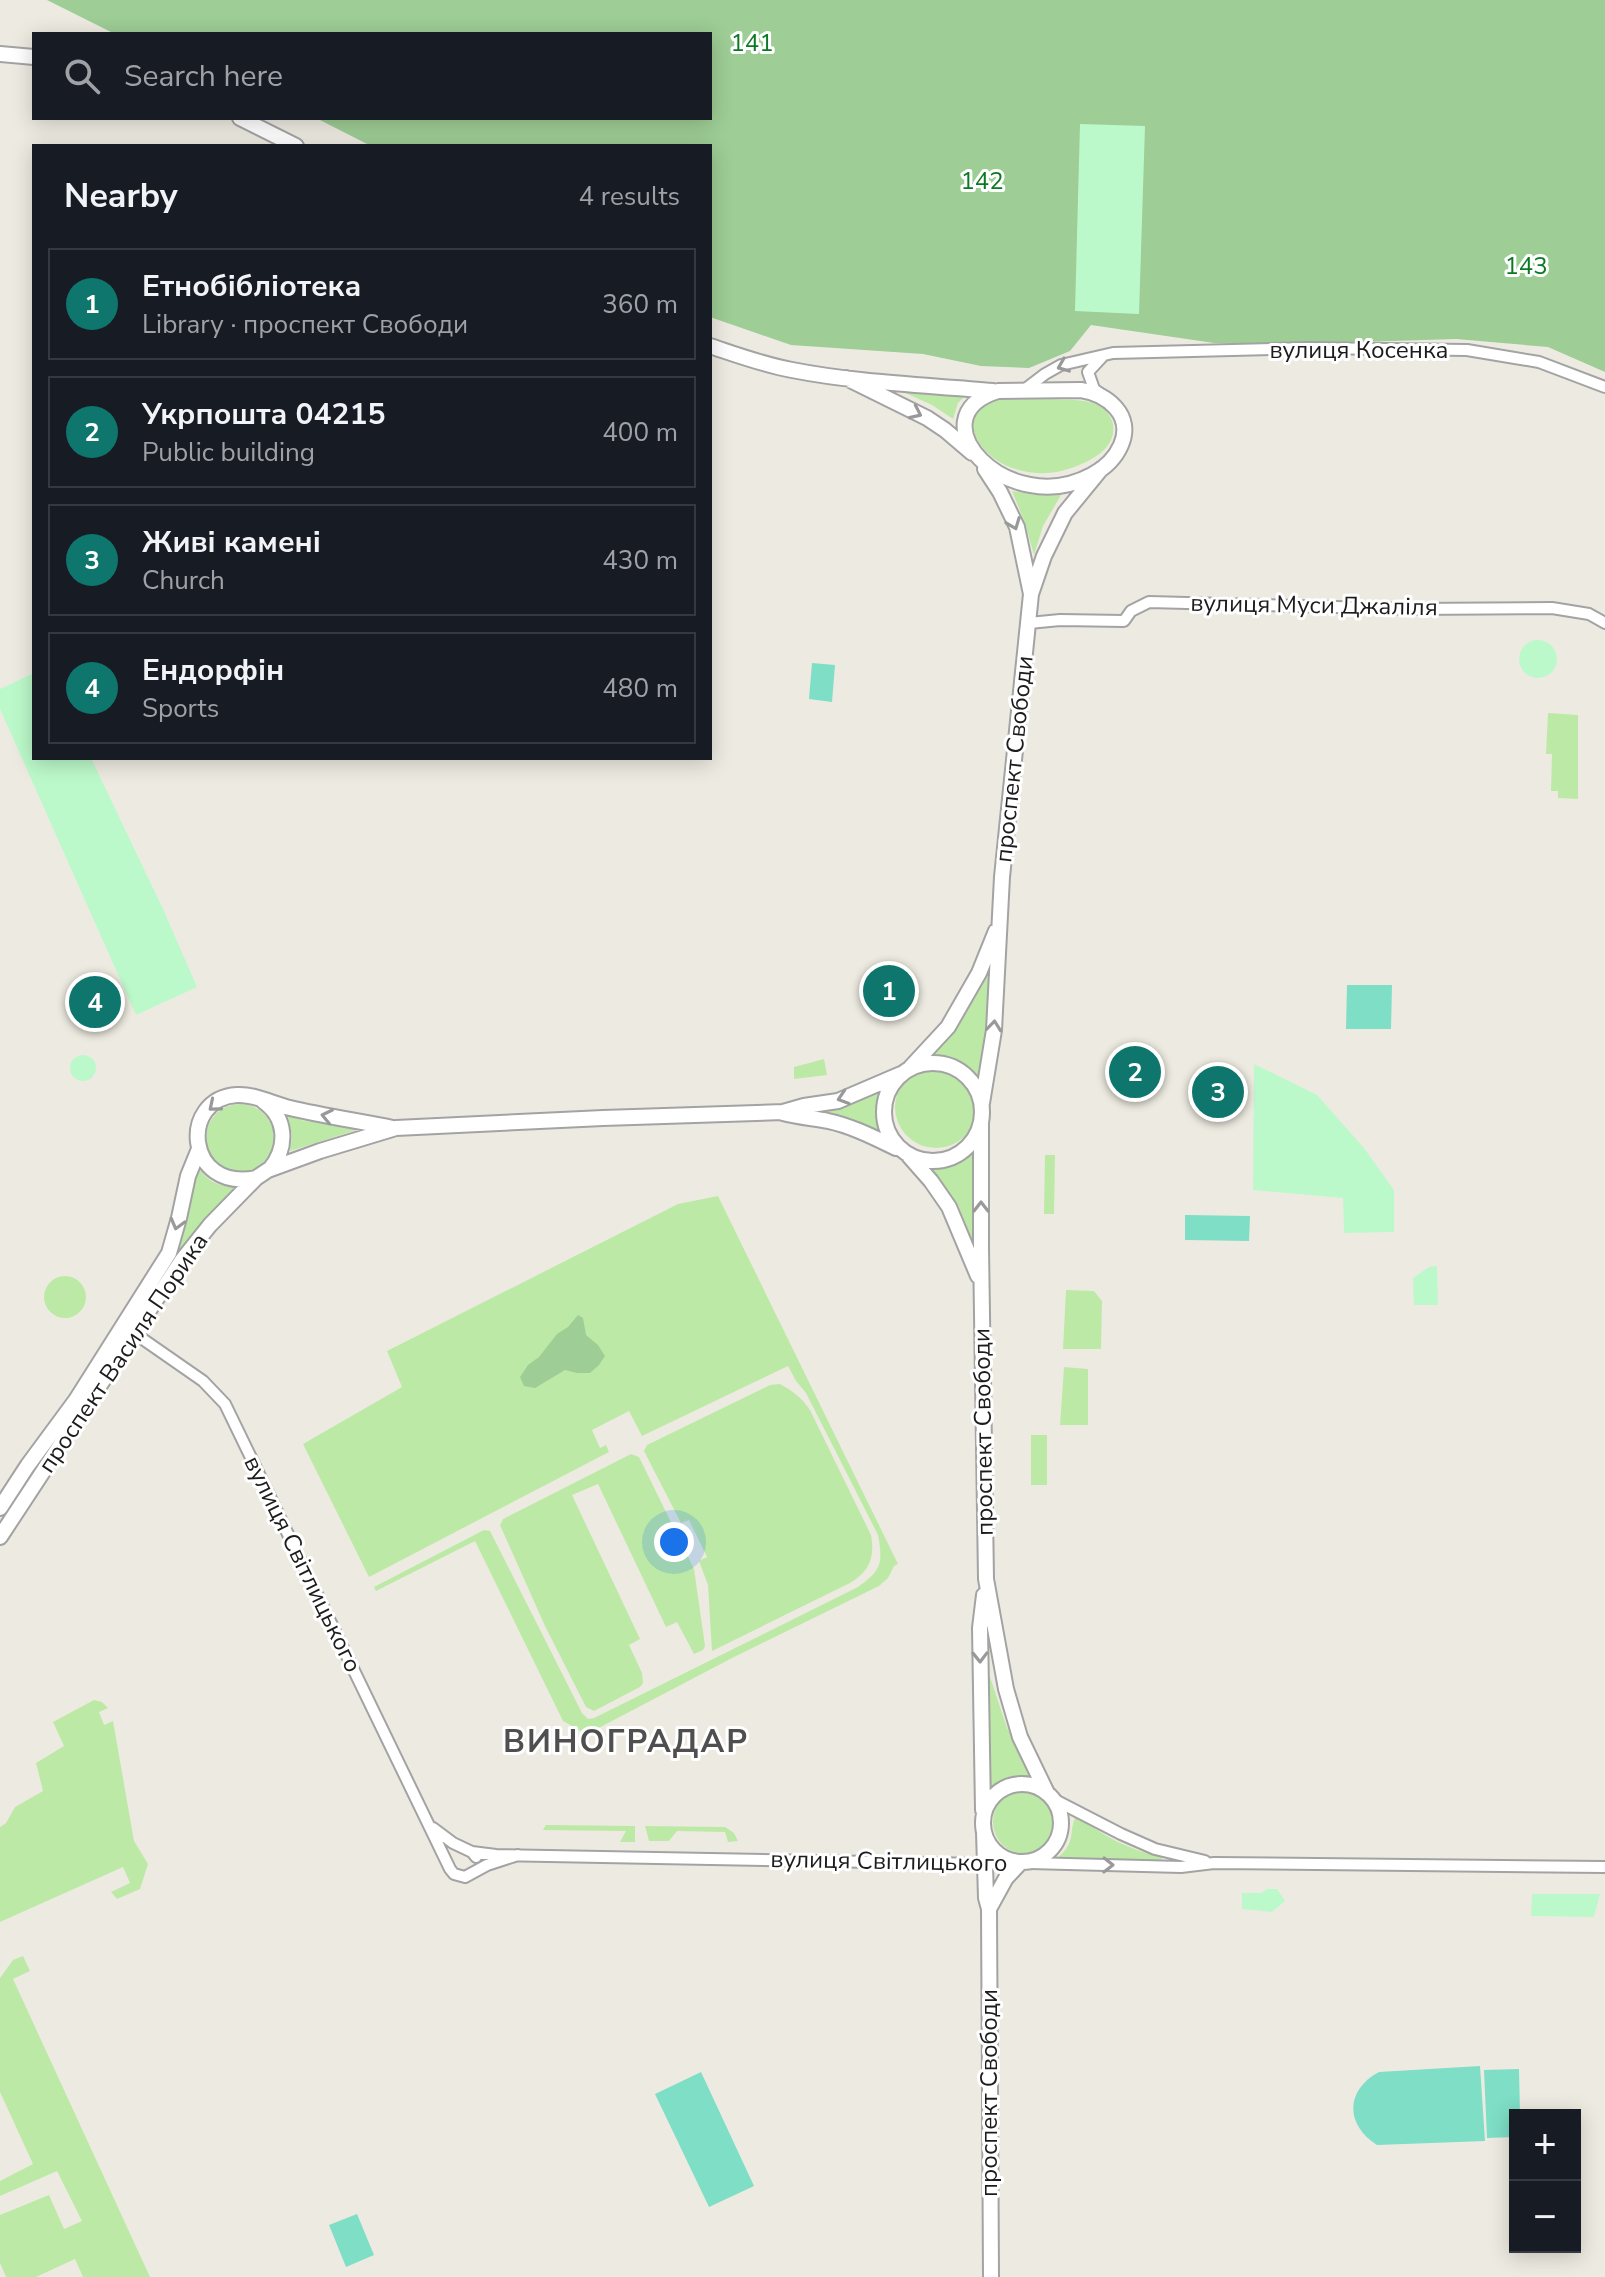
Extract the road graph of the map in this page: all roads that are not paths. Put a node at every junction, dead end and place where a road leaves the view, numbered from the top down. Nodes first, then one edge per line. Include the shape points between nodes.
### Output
1 (0, 54) edge
2 (32, 57) edge
3 (244, 120) edge
4 (292, 144) edge
5 (712, 347) edge
6 (1107, 354) junction
7 (846, 378) junction
8 (1605, 387) edge
9 (1024, 390) junction
10 (998, 391) junction
11 (1102, 395) junction
12 (979, 460) junction
13 (1101, 469) junction
14 (1031, 594) junction
15 (1029, 623) junction
16 (1605, 623) edge
17 (1000, 923) junction
18 (905, 1072) junction
19 (259, 1098) junction
20 (982, 1103) junction
21 (783, 1112) junction
22 (981, 1121) junction
23 (396, 1128) junction
24 (199, 1149) junction
25 (905, 1153) junction
26 (262, 1174) junction
27 (982, 1285) junction
28 (134, 1333) junction
29 (0, 1508) edge
30 (0, 1537) edge
31 (986, 1579) junction
32 (1050, 1796) junction
33 (983, 1816) junction
34 (431, 1827) junction
35 (984, 1832) junction
36 (469, 1850) junction
37 (518, 1855) junction
38 (1025, 1862) junction
39 (1214, 1863) junction
40 (984, 1864) junction
41 (1605, 1867) edge
42 (450, 1869) junction
43 (475, 1870) junction
44 (989, 1909) junction
45 (991, 2277) edge

1 - 2 street
3 - 4 street
5 - 7 street via 791,370
6 - 8 street, вулиця Косенка via 1467,350 1539,362
6 -> 9 street, вулиця Косенка via 1061,365
6 - 11 street via 1088,372
7 - 10 street
7 -> 12 street via 927,418
9 - 10 street
9 - 11 street
10 - 12 street via 968,412 968,443
11 - 13 street via 1122,416 1124,435 1113,459
12 - 13 street via 1013,481 1038,486 1080,481
12 -> 14 street, проспект Свободи via 1017,527
13 - 14 street, проспект Свободи via 1065,513
14 - 15 street, проспект Свободи
15 - 16 street, вулиця Муси Джаліля via 1124,621 1149,602 1552,608 1589,614
15 - 17 street, проспект Свободи
17 - 18 street, проспект Свободи via 947,1028
20 -> 17 street, проспект Свободи via 994,1030
18 - 20 street via 926,1063 954,1067 969,1078
18 -> 21 street, проспект Василя Порика via 838,1101
18 - 25 street via 885,1098 884,1117 889,1135
23 -> 19 street, проспект Василя Порика
19 -> 24 street, проспект Василя Порика via 233,1095 208,1109 200,1121
19 - 26 street, проспект Василя Порика via 279,1118 283,1132 278,1159
20 - 22 street
21 - 23 street, проспект Василя Порика
21 - 25 street, проспект Василя Порика via 828,1121
22 - 25 street via 969,1146 954,1157 927,1161
27 -> 22 street, проспект Свободи
23 - 26 street, проспект Василя Порика
24 - 26 street, проспект Василя Порика via 205,1162 228,1179 242,1181
24 -> 29 street, проспект Василя Порика via 169,1253
25 - 27 street, проспект Свободи via 949,1207
26 - 28 street, проспект Василя Порика via 210,1225
27 - 31 street, проспект Свободи
28 - 30 street, проспект Василя Порика
28 - 34 street, вулиця Світлицького via 203,1381 225,1404
31 - 32 street, проспект Свободи via 1020,1737
31 -> 33 street, проспект Свободи via 980,1628
32 - 33 street via 1025,1784 1008,1786 995,1795
32 - 38 street via 1061,1821 1059,1837 1050,1851
32 - 39 street, вулиця Світлицького via 1144,1844
33 - 35 street
34 - 36 street, вулиця Світлицького
34 - 42 street, вулиця Світлицького
35 - 38 street via 1000,1856
35 - 40 street, проспект Свободи
36 - 37 street, вулиця Світлицького
36 - 42 street via 453,1852
36 - 43 street via 476,1857
37 - 40 street, вулиця Світлицького
37 - 43 street, вулиця Світлицького
38 -> 39 street, вулиця Світлицького via 1181,1867
38 - 40 street, вулиця Світлицького
38 - 44 street via 1006,1878
39 - 41 street, вулиця Світлицького
40 - 44 street, проспект Свободи
42 - 43 street via 465,1877
44 - 45 street, проспект Свободи

